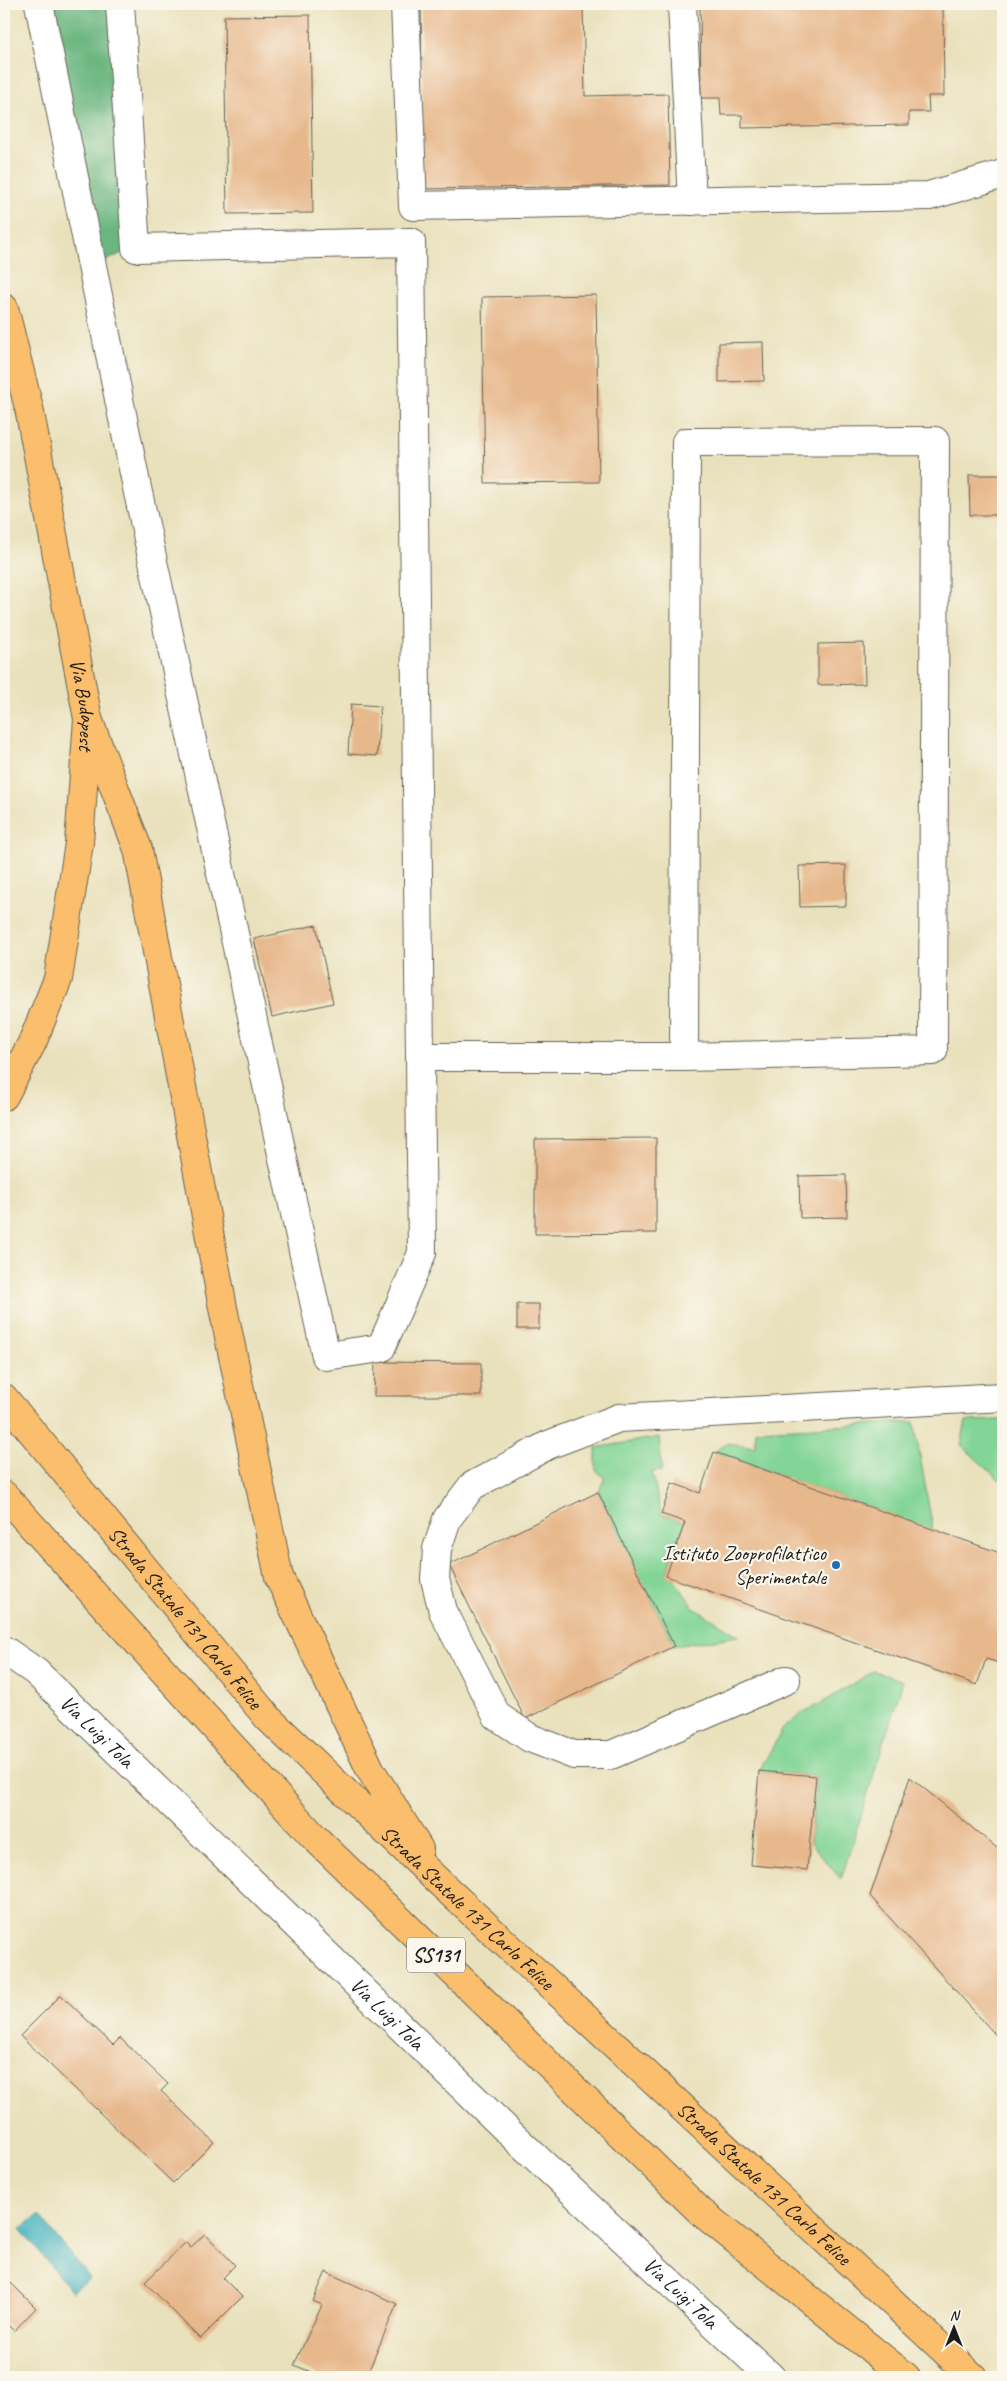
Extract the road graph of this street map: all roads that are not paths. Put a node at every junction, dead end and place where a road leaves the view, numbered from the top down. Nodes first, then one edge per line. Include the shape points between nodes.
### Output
1 (39, 4) edge
2 (120, 4) edge
3 (405, 4) edge
4 (682, 4) edge
5 (1001, 180) edge
6 (692, 200) junction
7 (413, 206) junction
8 (411, 242) junction
9 (4, 308) edge
10 (88, 720) junction
11 (420, 1056) junction
12 (684, 1056) junction
13 (4, 1096) edge
14 (1003, 1396) edge
15 (4, 1398) edge
16 (4, 1495) edge
17 (4, 1650) edge
18 (786, 1680) dead end
19 (439, 1882) junction
20 (771, 2377) edge
21 (906, 2377) edge
22 (973, 2377) edge

1 - 11 street via 137,488 326,1356 382,1348 422,1253
2 - 8 street via 136,248
3 - 7 street
4 - 6 street
5 - 6 street via 929,196
6 - 7 street
7 - 8 street
8 - 11 street
9 - 10 main road, Via Budapest via 35,435
10 - 13 main road, Via Budapest via 79,842 58,979 32,1044
10 - 19 main road via 138,849 223,1308 279,1578 370,1769
11 - 12 street
12 - 12 street via 686,442 935,441 933,1051
14 - 18 street via 619,1418 548,1445 472,1486 447,1519 437,1549 435,1579 443,1611 497,1716 530,1738 574,1755 611,1755
15 - 19 main road, Strada Statale 131 Carlo Felice / SS131 via 268,1718
16 - 21 main road, SS131 via 321,1844 701,2212
17 - 20 street, Via Luigi Tola via 36,1672 513,2136
19 - 22 main road, Strada Statale 131 Carlo Felice / SS131

